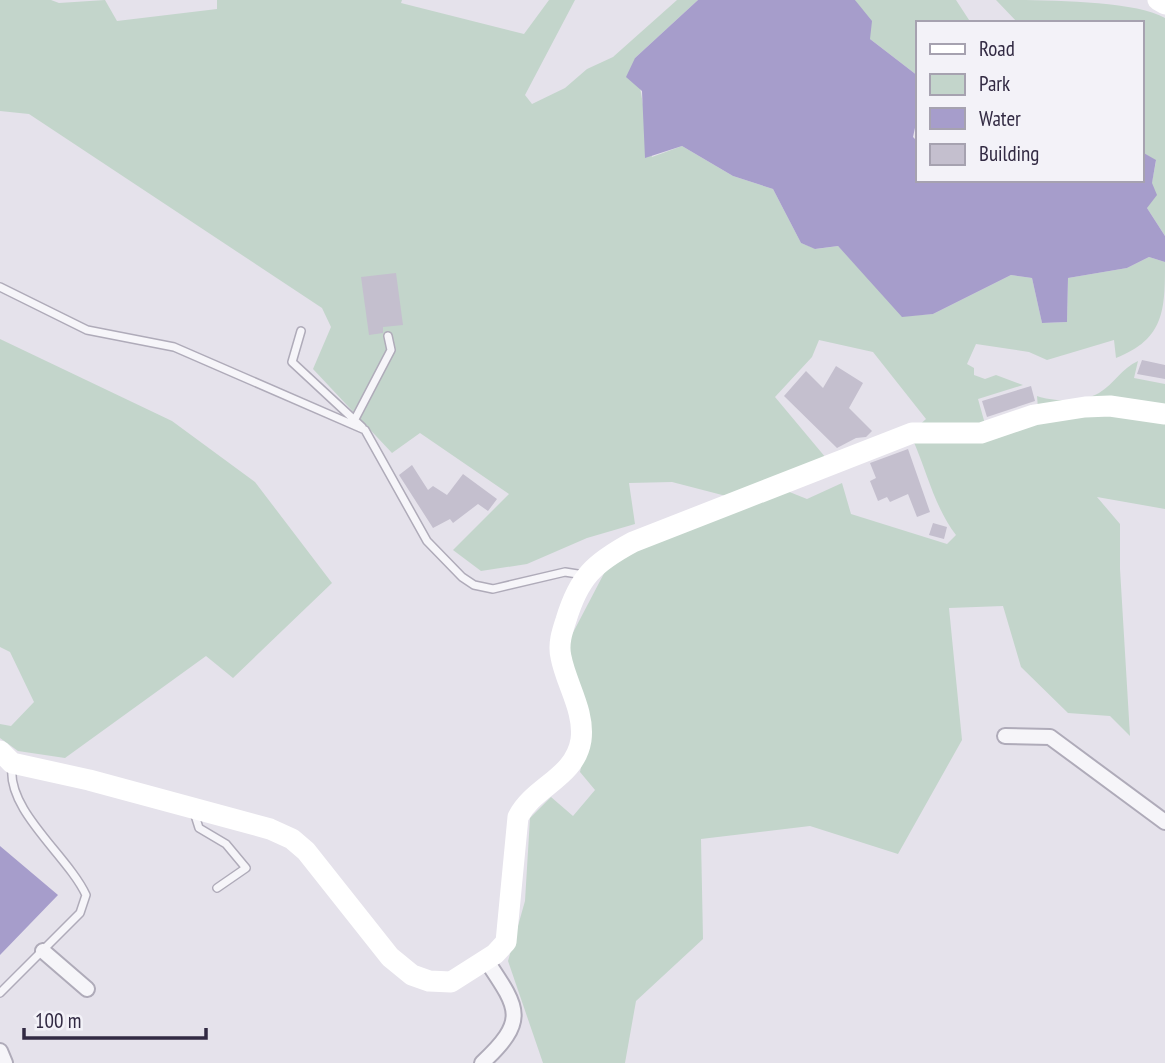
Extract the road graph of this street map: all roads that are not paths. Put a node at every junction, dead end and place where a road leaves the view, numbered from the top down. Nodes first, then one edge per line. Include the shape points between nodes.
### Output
1 (1158, 0) edge
2 (1165, 4) edge
3 (0, 287) edge
4 (301, 331) dead end
5 (388, 335) dead end
6 (1165, 414) edge
7 (355, 419) junction
8 (365, 430) junction
9 (585, 576) junction
10 (1005, 736) dead end
11 (6, 757) edge
12 (193, 808) junction
13 (1165, 822) edge
14 (217, 888) dead end
15 (43, 951) junction
16 (486, 960) junction
17 (87, 989) dead end
18 (0, 993) edge
19 (0, 1051) edge
20 (5, 1063) edge
21 (482, 1063) edge

1 - 2 street
3 - 8 lane via 87,330 174,347
4 - 7 lane via 292,362
5 - 7 lane via 391,350
6 - 9 street via 1085,407 1034,415 981,433 912,433 633,542 606,556
7 - 8 lane
8 - 9 lane via 427,541 474,585 493,589 565,572
9 - 16 street via 573,595 560,638 560,656 580,716 581,739 562,776 526,801 518,817 506,942
10 - 13 street via 1049,737
11 - 12 street
11 - 15 lane via 10,779 27,815 77,876 86,895 80,913
12 - 14 lane via 199,828 226,844 246,868
12 - 16 street via 292,839 306,850 390,957 412,975 451,982
15 - 17 street
15 - 18 lane
16 - 21 street via 509,994 515,1017 508,1039
19 - 20 street

